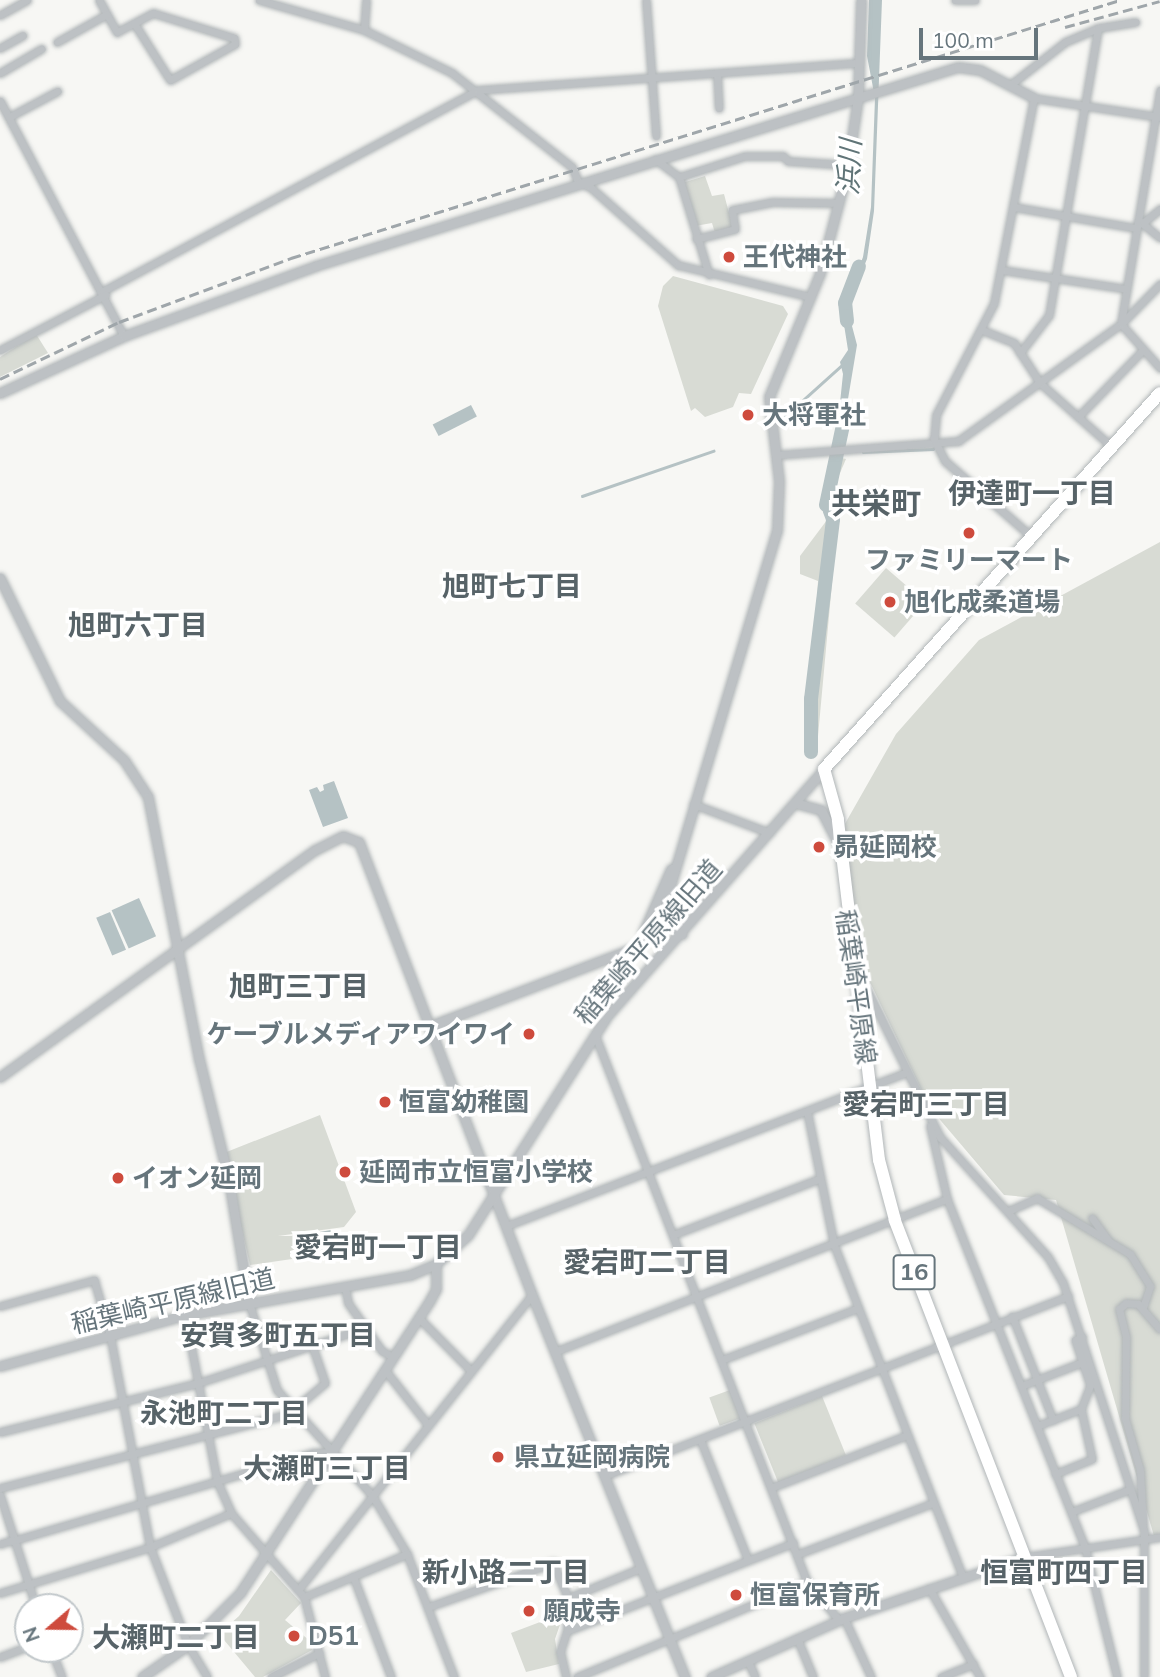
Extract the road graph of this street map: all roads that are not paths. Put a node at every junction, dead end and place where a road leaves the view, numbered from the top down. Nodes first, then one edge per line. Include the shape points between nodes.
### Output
1 (27, 0) edge
2 (99, 0) edge
3 (259, 0) edge
4 (300, 0) edge
5 (366, 0) edge
6 (646, 0) edge
7 (861, 0) edge
8 (955, 0) edge
9 (975, 0) edge
10 (299, 11) junction
11 (107, 14) junction
12 (0, 15) edge
13 (1136, 22) dead end
14 (134, 23) junction
15 (1098, 29) junction
16 (364, 30) junction
17 (23, 35) dead end
18 (58, 42) dead end
19 (0, 48) edge
20 (41, 49) dead end
21 (859, 63) junction
22 (717, 72) junction
23 (0, 73) edge
24 (651, 77) junction
25 (1010, 85) junction
26 (58, 90) dead end
27 (478, 90) junction
28 (1160, 90) edge
29 (862, 95) junction
30 (1034, 98) junction
31 (0, 101) edge
32 (719, 107) dead end
33 (1086, 107) junction
34 (9, 117) junction
35 (1158, 117) edge
36 (656, 136) dead end
37 (654, 159) junction
38 (848, 165) junction
39 (679, 177) junction
40 (578, 183) junction
41 (838, 203) junction
42 (1014, 207) junction
43 (1160, 209) edge
44 (1066, 216) junction
45 (1140, 224) junction
46 (1160, 238) edge
47 (696, 239) junction
48 (1002, 270) junction
49 (709, 275) junction
50 (1055, 277) junction
51 (1160, 284) edge
52 (1127, 289) junction
53 (104, 293) junction
54 (811, 297) junction
55 (1121, 324) junction
56 (982, 330) junction
57 (124, 336) junction
58 (0, 349) edge
59 (1142, 351) junction
60 (1020, 353) junction
61 (1160, 368) edge
62 (1040, 383) junction
63 (0, 393) edge
64 (1160, 393) edge
65 (1078, 417) junction
66 (937, 444) junction
67 (1111, 446) junction
68 (776, 455) junction
69 (1032, 537) junction
70 (0, 578) edge
71 (824, 769) junction
72 (795, 803) junction
73 (692, 804) junction
74 (770, 833) junction
75 (683, 843) junction
76 (838, 845) junction
77 (657, 901) junction
78 (663, 923) junction
79 (682, 934) junction
80 (636, 947) junction
81 (177, 951) junction
82 (853, 960) junction
83 (430, 1026) junction
84 (595, 1035) junction
85 (905, 1073) junction
86 (0, 1077) edge
87 (869, 1086) junction
88 (807, 1111) junction
89 (927, 1116) junction
90 (650, 1171) junction
91 (818, 1179) junction
92 (493, 1190) junction
93 (947, 1199) junction
94 (1008, 1211) junction
95 (1092, 1218) dead end
96 (895, 1220) junction
97 (506, 1226) junction
98 (675, 1234) junction
99 (1110, 1243) junction
100 (834, 1245) junction
101 (436, 1264) junction
102 (345, 1287) junction
103 (532, 1295) junction
104 (1068, 1296) junction
105 (700, 1297) junction
106 (249, 1303) junction
107 (0, 1306) edge
108 (1143, 1307) junction
109 (858, 1308) junction
110 (185, 1315) junction
111 (1012, 1316) junction
112 (419, 1318) junction
113 (996, 1323) junction
114 (365, 1328) junction
115 (1160, 1329) edge
116 (110, 1335) junction
117 (1082, 1337) junction
118 (942, 1344) junction
119 (312, 1346) junction
120 (554, 1352) junction
121 (393, 1357) junction
122 (724, 1359) junction
123 (266, 1361) junction
124 (1083, 1362) junction
125 (0, 1366) edge
126 (881, 1368) junction
127 (385, 1370) junction
128 (471, 1371) junction
129 (1037, 1380) junction
130 (198, 1383) junction
131 (1021, 1386) junction
132 (123, 1402) junction
133 (1082, 1409) junction
134 (290, 1411) junction
135 (747, 1420) junction
136 (1053, 1420) junction
137 (428, 1425) junction
138 (1037, 1426) junction
139 (0, 1432) edge
140 (207, 1433) junction
141 (907, 1435) junction
142 (701, 1439) junction
143 (132, 1451) junction
144 (332, 1452) junction
145 (1055, 1474) junction
146 (604, 1476) junction
147 (217, 1481) junction
148 (773, 1487) junction
149 (0, 1488) edge
150 (1131, 1489) junction
151 (0, 1495) edge
152 (372, 1495) junction
153 (141, 1503) junction
154 (933, 1503) junction
155 (1071, 1512) junction
156 (231, 1513) junction
157 (1143, 1526) junction
158 (1160, 1537) edge
159 (1145, 1539) junction
160 (12, 1541) junction
161 (793, 1543) junction
162 (0, 1544) edge
163 (150, 1547) junction
164 (1085, 1548) junction
165 (407, 1554) junction
166 (798, 1554) junction
167 (265, 1556) junction
168 (1025, 1557) junction
169 (748, 1560) junction
170 (641, 1568) junction
171 (352, 1576) junction
172 (963, 1577) junction
173 (26, 1583) junction
174 (807, 1583) junction
175 (929, 1588) junction
176 (298, 1590) junction
177 (0, 1593) edge
178 (30, 1593) edge
179 (304, 1597) junction
180 (568, 1598) junction
181 (653, 1598) junction
182 (428, 1607) junction
183 (842, 1619) junction
184 (567, 1631) junction
185 (797, 1638) junction
186 (669, 1639) junction
187 (188, 1645) junction
188 (319, 1653) junction
189 (748, 1661) junction
190 (973, 1664) junction
191 (142, 1677) edge
192 (207, 1677) edge
193 (271, 1677) edge
194 (325, 1677) edge
195 (391, 1677) edge
196 (454, 1677) edge
197 (566, 1677) edge
198 (577, 1677) edge
199 (685, 1677) edge
200 (711, 1677) edge
201 (755, 1677) edge
202 (813, 1677) edge
203 (871, 1677) edge
204 (941, 1677) edge
205 (980, 1677) edge
206 (1071, 1677) edge
207 (1117, 1677) edge
208 (1143, 1677) edge

1 - 12 street
2 - 11 street
3 - 10 street
4 - 10 street
5 - 16 street
6 - 24 street
7 - 21 street
8 - 9 street
10 - 16 street
11 - 14 street via 117,33
11 - 18 street
13 - 15 street
14 - 14 street via 153,13 234,38 235,44 170,80
15 - 25 street via 1051,50
15 - 33 street
16 - 27 street
17 - 19 street
20 - 23 street
21 - 22 street
21 - 29 street
22 - 24 street
22 - 32 street
24 - 27 street
24 - 36 street
25 - 29 street via 966,67
25 - 30 street
26 - 34 street
27 - 40 street via 572,167
27 - 53 street
28 - 35 street
29 - 37 street
29 - 38 street
30 - 33 street
30 - 42 street
31 - 34 street
33 - 35 street
33 - 44 street
34 - 53 street
35 - 45 street
37 - 39 street
37 - 40 street
38 - 39 street via 745,156
38 - 41 street
39 - 47 street
40 - 49 street via 590,187 678,265
40 - 57 street via 315,266
41 - 47 street via 772,202 732,210 735,229
41 - 54 street
42 - 44 street
42 - 48 street
43 - 45 street
44 - 45 street
44 - 50 street
45 - 46 street
45 - 52 street
47 - 49 street
48 - 50 street
48 - 56 street
49 - 54 street
50 - 52 street
50 - 60 street via 1044,326
51 - 55 street
52 - 55 street
53 - 57 street
53 - 58 street
54 - 68 street via 769,397
55 - 59 street
55 - 62 street
56 - 60 street via 1014,343
56 - 66 street via 941,401 936,415
57 - 63 street
59 - 61 street
59 - 65 street
60 - 62 street
62 - 65 street
62 - 66 street via 958,441
64 - 67 main road
65 - 67 street
66 - 68 street
66 - 69 street via 945,461
67 - 69 main road
68 - 73 street via 777,530
69 - 71 main road
70 - 81 street via 60,701 143,783
71 - 72 street, 稲葉崎平原線旧道
71 - 76 main road, 稲葉崎平原線 / 16 via 838,819
72 - 74 street, 稲葉崎平原線旧道
72 - 76 street via 821,810
73 - 74 street
73 - 75 street
74 - 79 street, 稲葉崎平原線旧道
75 - 77 street
75 - 79 street via 665,908
76 - 82 main road, 稲葉崎平原線 / 16
77 - 78 street
77 - 80 street
78 - 79 street
78 - 80 street via 654,925
79 - 84 street, 稲葉崎平原線旧道
80 - 83 street
81 - 83 street via 315,850 348,836 362,849
81 - 86 street
81 - 106 street via 229,1181
82 - 85 street
82 - 87 main road, 稲葉崎平原線 / 16
83 - 92 street
84 - 90 street
84 - 92 street, 稲葉崎平原線旧道
85 - 87 street
85 - 89 street
87 - 88 street
87 - 96 main road, 稲葉崎平原線 / 16 via 879,1160
88 - 90 street
88 - 91 street
89 - 93 street
89 - 94 street via 963,1167
90 - 97 street
90 - 98 street
91 - 98 street
91 - 100 street
92 - 97 street
92 - 101 street, 稲葉崎平原線旧道 via 468,1235
93 - 96 street
93 - 113 street
94 - 99 street via 1037,1198
94 - 104 street via 1056,1268
95 - 99 street
96 - 100 street
96 - 118 main road, 稲葉崎平原線 / 16
97 - 103 street
98 - 105 street
99 - 108 street via 1130,1254 1145,1272 1150,1293
100 - 105 street
100 - 109 street
101 - 102 street, 稲葉崎平原線旧道 via 410,1275
101 - 112 street via 436,1289
102 - 106 street, 稲葉崎平原線旧道
102 - 114 street via 348,1303
103 - 120 street
103 - 128 street
104 - 111 street
104 - 117 street
105 - 120 street
105 - 122 street
106 - 110 street, 稲葉崎平原線旧道
106 - 123 street
107 - 116 street via 94,1280
108 - 115 street
108 - 157 street via 1126,1303 1117,1314 1126,1337 1125,1418 1140,1470 1146,1516
109 - 122 street
109 - 126 street
110 - 116 street, 稲葉崎平原線旧道
110 - 130 street
111 - 113 street
111 - 129 street
112 - 121 street
112 - 128 street
113 - 118 street
113 - 131 street
114 - 119 street
114 - 121 street
116 - 125 street, 稲葉崎平原線旧道
116 - 132 street
117 - 124 street via 1075,1340
117 - 150 street
118 - 126 street
118 - 168 main road, 稲葉崎平原線 / 16
119 - 123 street
119 - 134 street via 325,1383
120 - 146 street
121 - 127 street
122 - 135 street
123 - 130 street
123 - 134 street
124 - 129 street
124 - 133 street via 1090,1385
126 - 135 street
126 - 141 street
127 - 137 street via 395,1377
127 - 144 street
128 - 137 street
129 - 131 street
129 - 136 street
130 - 132 street
130 - 140 street
131 - 138 street
132 - 139 street
132 - 143 street
133 - 136 street
133 - 145 street via 1092,1459
134 - 140 street
134 - 144 street
135 - 142 street
135 - 148 street
136 - 138 street
137 - 152 street
138 - 145 street
140 - 143 street
140 - 147 street
141 - 148 street
141 - 154 street
142 - 146 street
142 - 169 street
143 - 149 street
143 - 153 street
144 - 147 street
144 - 152 street
144 - 167 street
145 - 155 street
146 - 170 street
147 - 153 street
147 - 156 street
148 - 161 street
150 - 155 street
150 - 157 street
151 - 160 street
152 - 165 street
152 - 176 street
153 - 160 street
153 - 163 street
154 - 166 street
154 - 172 street
155 - 164 street
156 - 163 street
156 - 167 street
157 - 159 street
158 - 159 street
159 - 164 street
159 - 208 street
160 - 162 street
160 - 173 street
161 - 166 street
161 - 169 street
163 - 173 street
163 - 187 street
164 - 168 street
164 - 207 street
165 - 171 street
165 - 182 street
166 - 174 street
167 - 176 street
167 - 187 street via 232,1603
168 - 172 street
168 - 206 main road, 稲葉崎平原線 / 16
169 - 181 street
170 - 180 street
170 - 181 street
171 - 179 street
171 - 195 street
172 - 175 street
173 - 177 street
173 - 178 street
174 - 183 street
174 - 186 street
175 - 183 street
175 - 190 street
176 - 179 street
179 - 188 street
180 - 182 street via 554,1563
180 - 184 street
181 - 184 street
181 - 186 street
182 - 196 street
183 - 185 street
183 - 203 street
184 - 197 street via 560,1652
185 - 189 street
185 - 202 street
186 - 198 street
186 - 199 street
187 - 191 street
187 - 192 street
188 - 193 street
188 - 194 street
189 - 200 street
189 - 201 street
190 - 204 street
190 - 205 street

